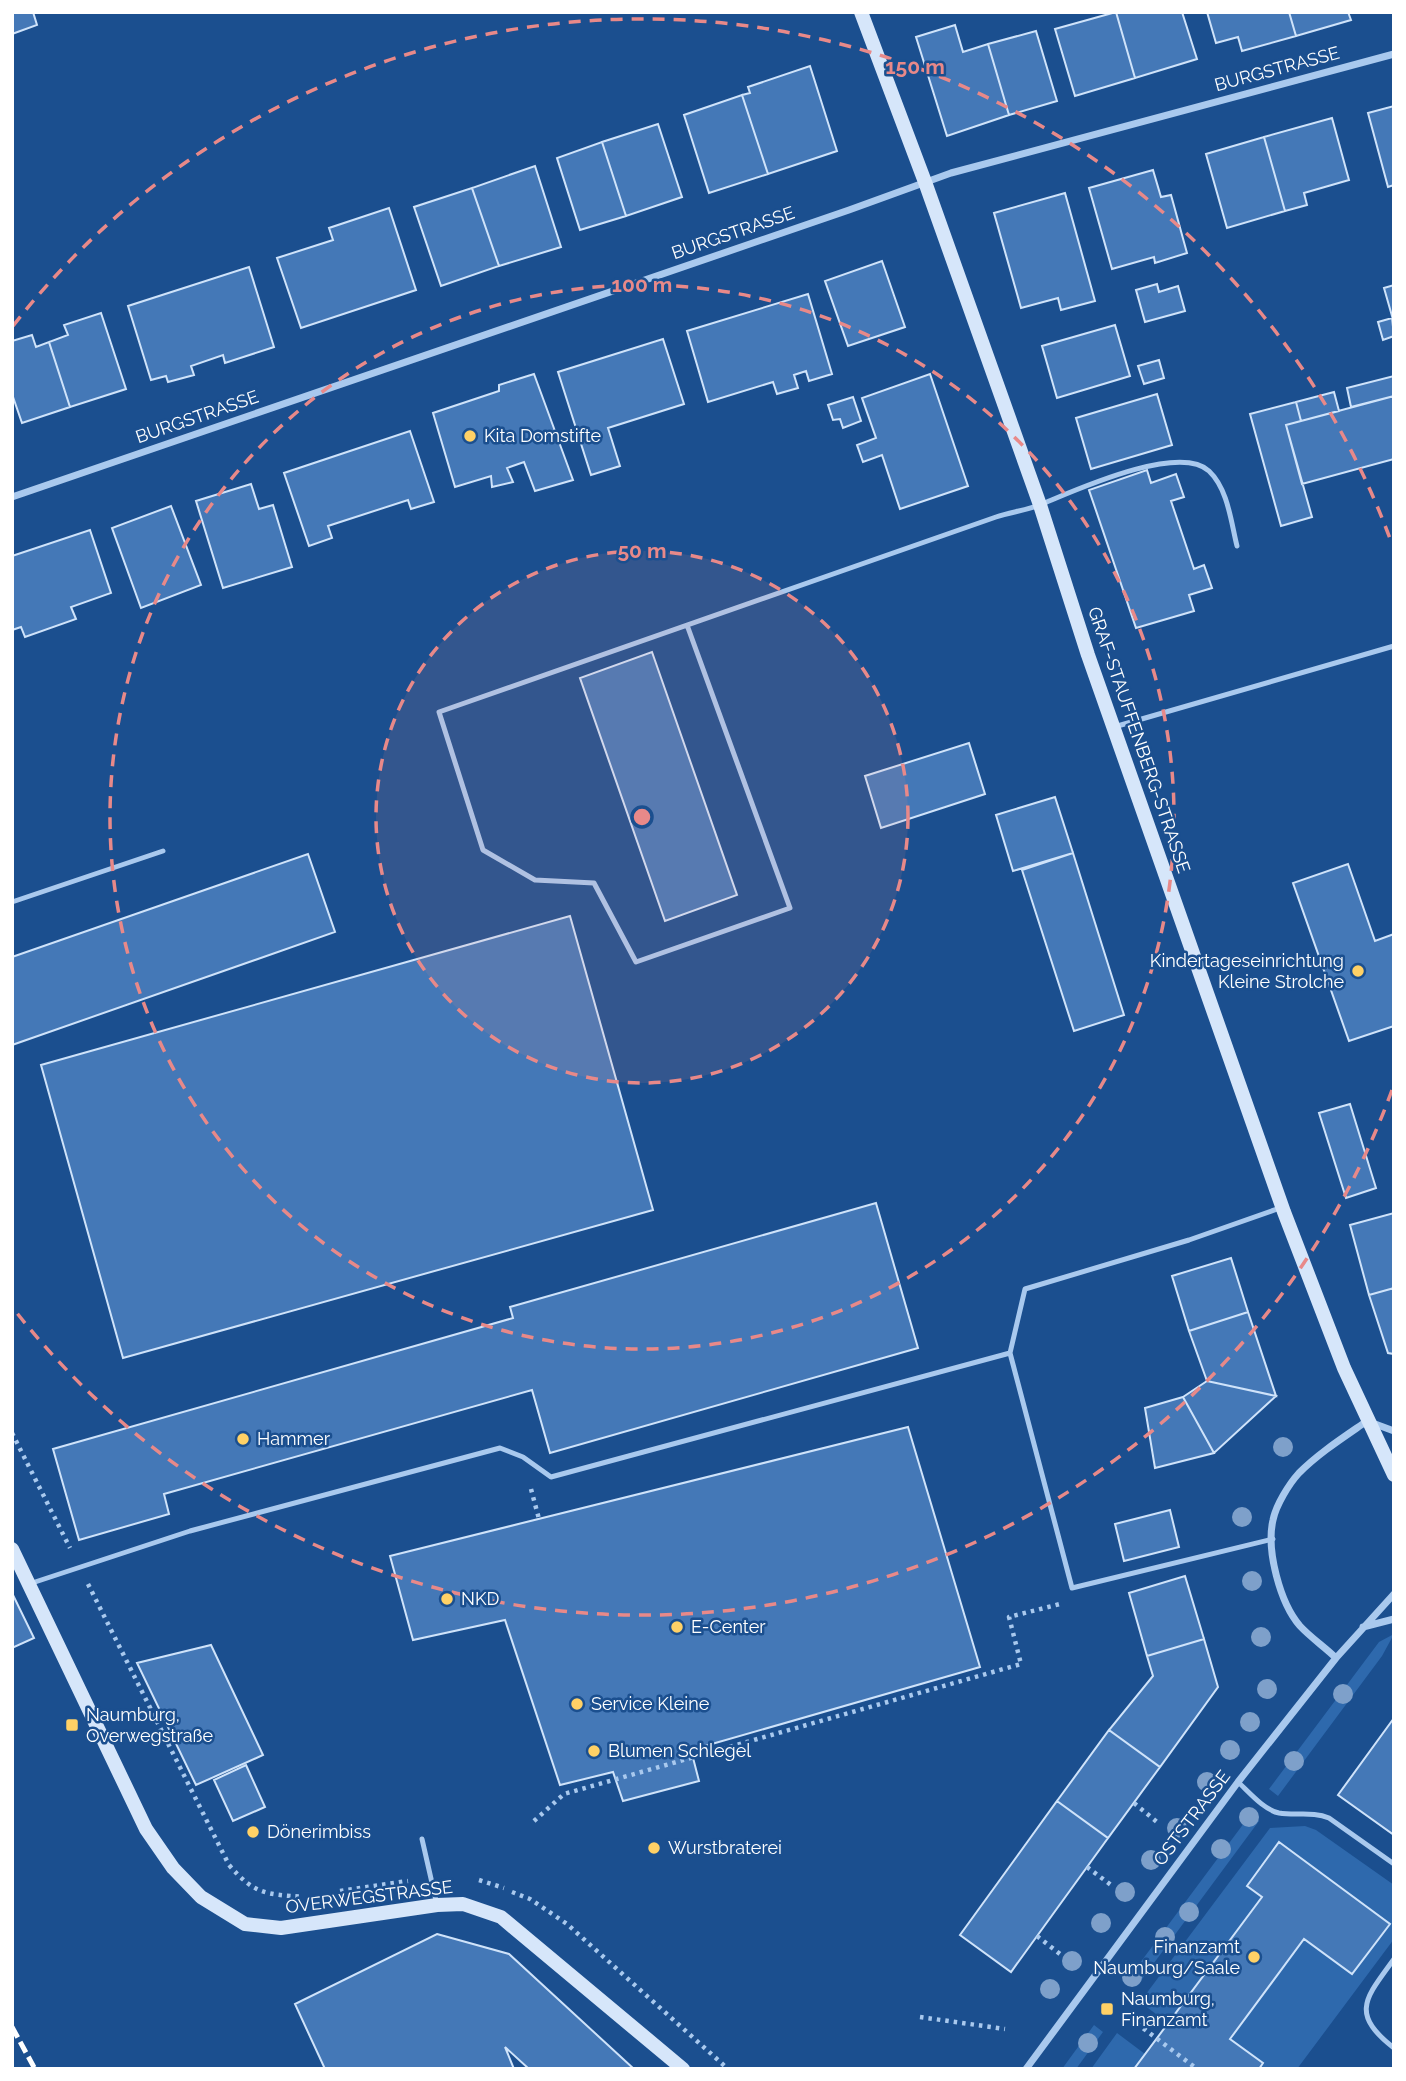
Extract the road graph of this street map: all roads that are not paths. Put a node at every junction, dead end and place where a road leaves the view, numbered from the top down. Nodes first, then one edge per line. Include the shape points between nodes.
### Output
1 (861, 12) edge
2 (1394, 54) edge
3 (925, 182) junction
4 (12, 497) edge
5 (1040, 505) junction
6 (1237, 545) dead end
7 (687, 625) junction
8 (1394, 646) edge
9 (1113, 727) junction
10 (163, 851) dead end
11 (12, 902) edge
12 (1283, 1207) junction
13 (1010, 1353) junction
14 (1367, 1421) junction
15 (1394, 1431) edge
16 (1394, 1475) edge
17 (1273, 1539) junction
18 (12, 1549) edge
19 (29, 1584) junction
20 (1394, 1594) edge
21 (1394, 1619) edge
22 (1363, 1628) junction
23 (1336, 1658) junction
24 (1238, 1782) junction
25 (422, 1839) dead end
26 (1394, 1864) edge
27 (437, 1905) junction
28 (1394, 1959) edge
29 (1394, 2048) edge
30 (683, 2069) edge
31 (1026, 2069) edge

1 - 3 main road, GRAF-STAUFFENBERG-STRASSE
2 - 3 street, BURGSTRASSE
3 - 4 street, BURGSTRASSE
3 - 5 main road, GRAF-STAUFFENBERG-STRASSE
5 - 6 lane via 1160,463 1202,465 1224,494
5 - 7 lane
5 - 9 main road, GRAF-STAUFFENBERG-STRASSE
7 - 7 lane via 439,712 483,850 536,880 594,883 636,962 790,908
8 - 9 lane
9 - 12 main road, GRAF-STAUFFENBERG-STRASSE
10 - 11 lane
12 - 13 lane via 1025,1289
12 - 14 main road, GRAF-STAUFFENBERG-STRASSE
13 - 17 lane via 1072,1588
13 - 19 lane via 551,1477 523,1457 500,1448 190,1531
14 - 15 street
14 - 16 main road, GRAF-STAUFFENBERG-STRASSE
14 - 17 street via 1298,1475 1273,1519
17 - 23 street via 1278,1584 1287,1605 1300,1625
18 - 19 main road, OVERWEGSTRASSE
19 - 27 main road, OVERWEGSTRASSE via 146,1829 173,1868 201,1897 245,1924 281,1928
20 - 22 street, OSTSTRASSE
21 - 22 street
22 - 23 street, OSTSTRASSE
23 - 24 street, OSTSTRASSE
24 - 26 lane via 1280,1814 1329,1818
24 - 31 street, OSTSTRASSE
25 - 27 lane
27 - 30 main road, OVERWEGSTRASSE via 463,1904 501,1917
28 - 29 lane via 1365,2003 1370,2027

